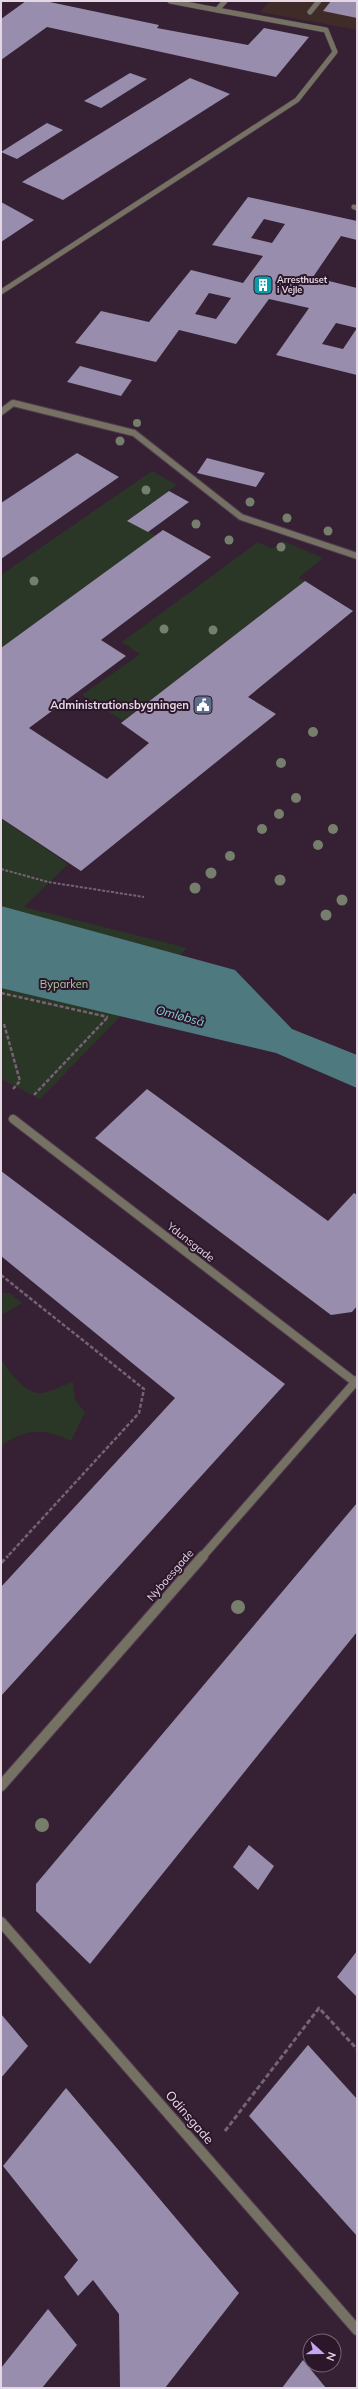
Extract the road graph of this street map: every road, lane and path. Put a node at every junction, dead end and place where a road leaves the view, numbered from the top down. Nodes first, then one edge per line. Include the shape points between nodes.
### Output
1 (170, 1) edge
2 (225, 1) edge
3 (319, 1) edge
4 (218, 10) junction
5 (310, 12) dead end
6 (1, 292) edge
7 (1, 412) edge
8 (357, 556) edge
9 (1, 868) edge
10 (144, 897) dead end
11 (1, 993) edge
12 (4, 1024) dead end
13 (9, 1094) dead end
14 (13, 1119) joint
15 (1, 1274) edge
16 (356, 1381) edge
17 (1, 1563) edge
18 (1, 1786) edge
19 (1, 1922) edge
20 (357, 2049) edge
21 (206, 2156) junction
22 (357, 2330) edge

1 - 4 street
2 - 4 street
3 - 5 street
4 - 6 street via 269,17 326,30 334,52 297,100
7 - 8 street via 13,403 134,433 241,517
9 - 10 path via 48,882
11 - 14 path via 108,1018
12 - 13 path via 20,1081
14 - 16 street, Ydunsgade
15 - 17 path via 144,1389 139,1413
16 - 18 street, Nyboesgade
19 - 21 street, Odinsgade
20 - 21 path via 319,2008
21 - 22 street, Odinsgade

